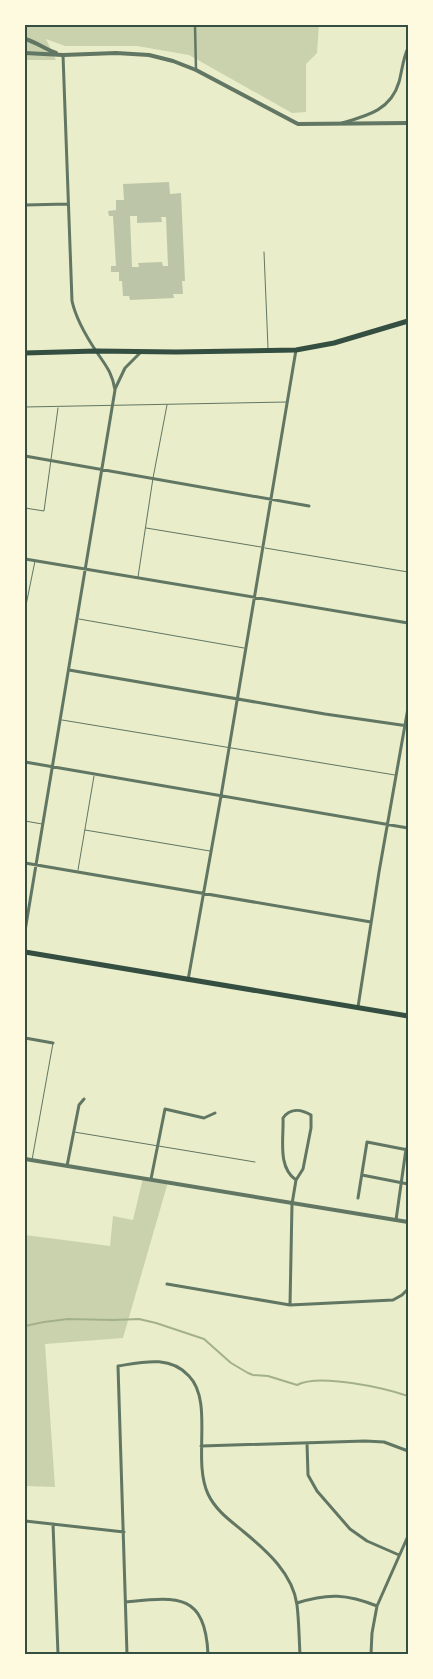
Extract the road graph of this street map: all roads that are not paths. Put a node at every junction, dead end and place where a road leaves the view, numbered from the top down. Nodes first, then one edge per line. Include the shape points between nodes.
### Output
1 (195, 25) edge
2 (25, 39) edge
3 (408, 48) edge
4 (25, 53) edge
5 (62, 55) junction
6 (196, 70) junction
7 (408, 123) edge
8 (337, 124) junction
9 (67, 204) junction
10 (25, 205) edge
11 (264, 252) dead end
12 (408, 321) edge
13 (296, 350) junction
14 (96, 351) junction
15 (268, 351) junction
16 (142, 352) junction
17 (25, 353) edge
18 (115, 390) junction
19 (288, 402) junction
20 (167, 404) junction
21 (113, 406) junction
22 (25, 407) edge
23 (58, 407) junction
24 (25, 456) edge
25 (52, 461) junction
26 (103, 469) junction
27 (153, 478) junction
28 (270, 498) junction
29 (309, 506) dead end
30 (25, 508) edge
31 (146, 528) junction
32 (262, 548) junction
33 (25, 559) edge
34 (35, 560) junction
35 (86, 569) junction
36 (408, 572) edge
37 (138, 578) junction
38 (255, 598) junction
39 (25, 610) edge
40 (78, 618) junction
41 (408, 623) edge
42 (245, 648) junction
43 (69, 670) junction
44 (236, 699) junction
45 (408, 708) edge
46 (61, 720) junction
47 (406, 726) edge
48 (229, 747) junction
49 (25, 762) edge
50 (53, 767) junction
51 (94, 774) junction
52 (397, 775) junction
53 (221, 796) junction
54 (25, 821) edge
55 (44, 824) junction
56 (388, 824) junction
57 (408, 828) edge
58 (85, 830) junction
59 (210, 851) junction
60 (25, 863) edge
61 (37, 864) junction
62 (78, 871) junction
63 (204, 893) junction
64 (372, 922) junction
65 (25, 931) edge
66 (25, 952) edge
67 (188, 980) junction
68 (358, 1007) junction
69 (408, 1016) edge
70 (25, 1038) edge
71 (53, 1043) joint
72 (84, 1098) dead end
73 (215, 1113) dead end
74 (74, 1132) junction
75 (157, 1146) junction
76 (407, 1149) edge
77 (25, 1159) edge
78 (32, 1160) junction
79 (256, 1162) dead end
80 (67, 1166) junction
81 (362, 1175) junction
82 (151, 1179) junction
83 (296, 1180) junction
84 (401, 1182) junction
85 (408, 1184) edge
86 (358, 1198) dead end
87 (292, 1204) junction
88 (396, 1220) junction
89 (408, 1222) edge
90 (167, 1284) dead end
91 (408, 1289) edge
92 (290, 1305) junction
93 (307, 1444) junction
94 (201, 1446) junction
95 (408, 1451) edge
96 (25, 1521) edge
97 (53, 1524) junction
98 (124, 1532) junction
99 (408, 1536) edge
100 (399, 1555) junction
101 (126, 1602) junction
102 (297, 1603) junction
103 (377, 1606) junction
104 (58, 1654) edge
105 (127, 1654) edge
106 (208, 1654) edge
107 (300, 1654) edge
108 (371, 1654) edge

1 - 6 street
2 - 5 street
3 - 8 street via 398,84 388,102 371,114
4 - 5 street
5 - 6 street via 142,54
5 - 9 street
6 - 8 street via 298,124
7 - 8 street
9 - 10 street
9 - 14 street via 72,301 75,314
11 - 15 lane
12 - 13 highway via 334,343
13 - 15 highway
13 - 19 street
14 - 16 highway
14 - 17 highway
14 - 18 street via 113,376
15 - 16 highway
16 - 18 street via 125,368
18 - 21 street
19 - 20 lane
19 - 28 street
20 - 21 lane
20 - 27 lane
21 - 23 lane
21 - 26 street
22 - 23 lane
23 - 25 lane
24 - 25 street
25 - 26 street
25 - 30 lane via 44,511
26 - 27 street
26 - 35 street
27 - 28 street
27 - 31 lane
28 - 29 street
28 - 32 street
31 - 32 lane
31 - 37 lane
32 - 36 lane
32 - 38 street
33 - 34 street
34 - 35 street
34 - 39 lane
35 - 37 street
35 - 40 street
37 - 38 street
38 - 41 street
38 - 42 street
40 - 42 lane
40 - 43 street
42 - 44 street
43 - 44 street
43 - 46 street
44 - 47 street
44 - 48 street
45 - 47 street
46 - 48 lane
46 - 50 street
47 - 52 street
48 - 52 lane
48 - 53 street
49 - 50 street
50 - 51 street
50 - 55 street
51 - 53 street
51 - 58 lane
52 - 56 street
53 - 56 street
53 - 59 street
54 - 55 lane
55 - 61 street
56 - 57 street
56 - 64 street
58 - 59 lane
58 - 62 lane
59 - 63 street
60 - 61 street
61 - 62 street
61 - 65 street
62 - 63 street
63 - 64 street
63 - 67 street
64 - 68 street
66 - 67 highway
67 - 68 highway
68 - 69 highway
70 - 71 street
71 - 78 lane
72 - 74 street via 79,1104
73 - 75 street via 204,1118 165,1109
74 - 75 lane
74 - 80 street
75 - 79 lane
75 - 82 street
76 - 81 street via 366,1142
76 - 84 street
77 - 78 street
78 - 80 street
80 - 82 street
81 - 84 street
81 - 86 street
82 - 87 street
83 - 83 street via 303,1170 311,1115 294,1110 283,1118 284,1163 290,1176
83 - 87 street
84 - 85 street
84 - 88 street
87 - 88 street
87 - 92 street
88 - 89 street
90 - 92 street
91 - 92 street via 393,1300
93 - 94 street
93 - 95 street via 384,1442
93 - 100 street via 308,1475 318,1491 350,1529 367,1541
94 - 98 street via 200,1398 195,1383 187,1374 164,1362 118,1366
94 - 102 street via 203,1478 214,1506 269,1554 291,1585
96 - 97 street
97 - 98 street
97 - 104 street
98 - 101 street
99 - 100 street
100 - 103 street
101 - 105 street
101 - 106 street via 166,1598 186,1603 198,1612 203,1621
102 - 103 street via 327,1596 345,1596
102 - 107 street
103 - 108 street

